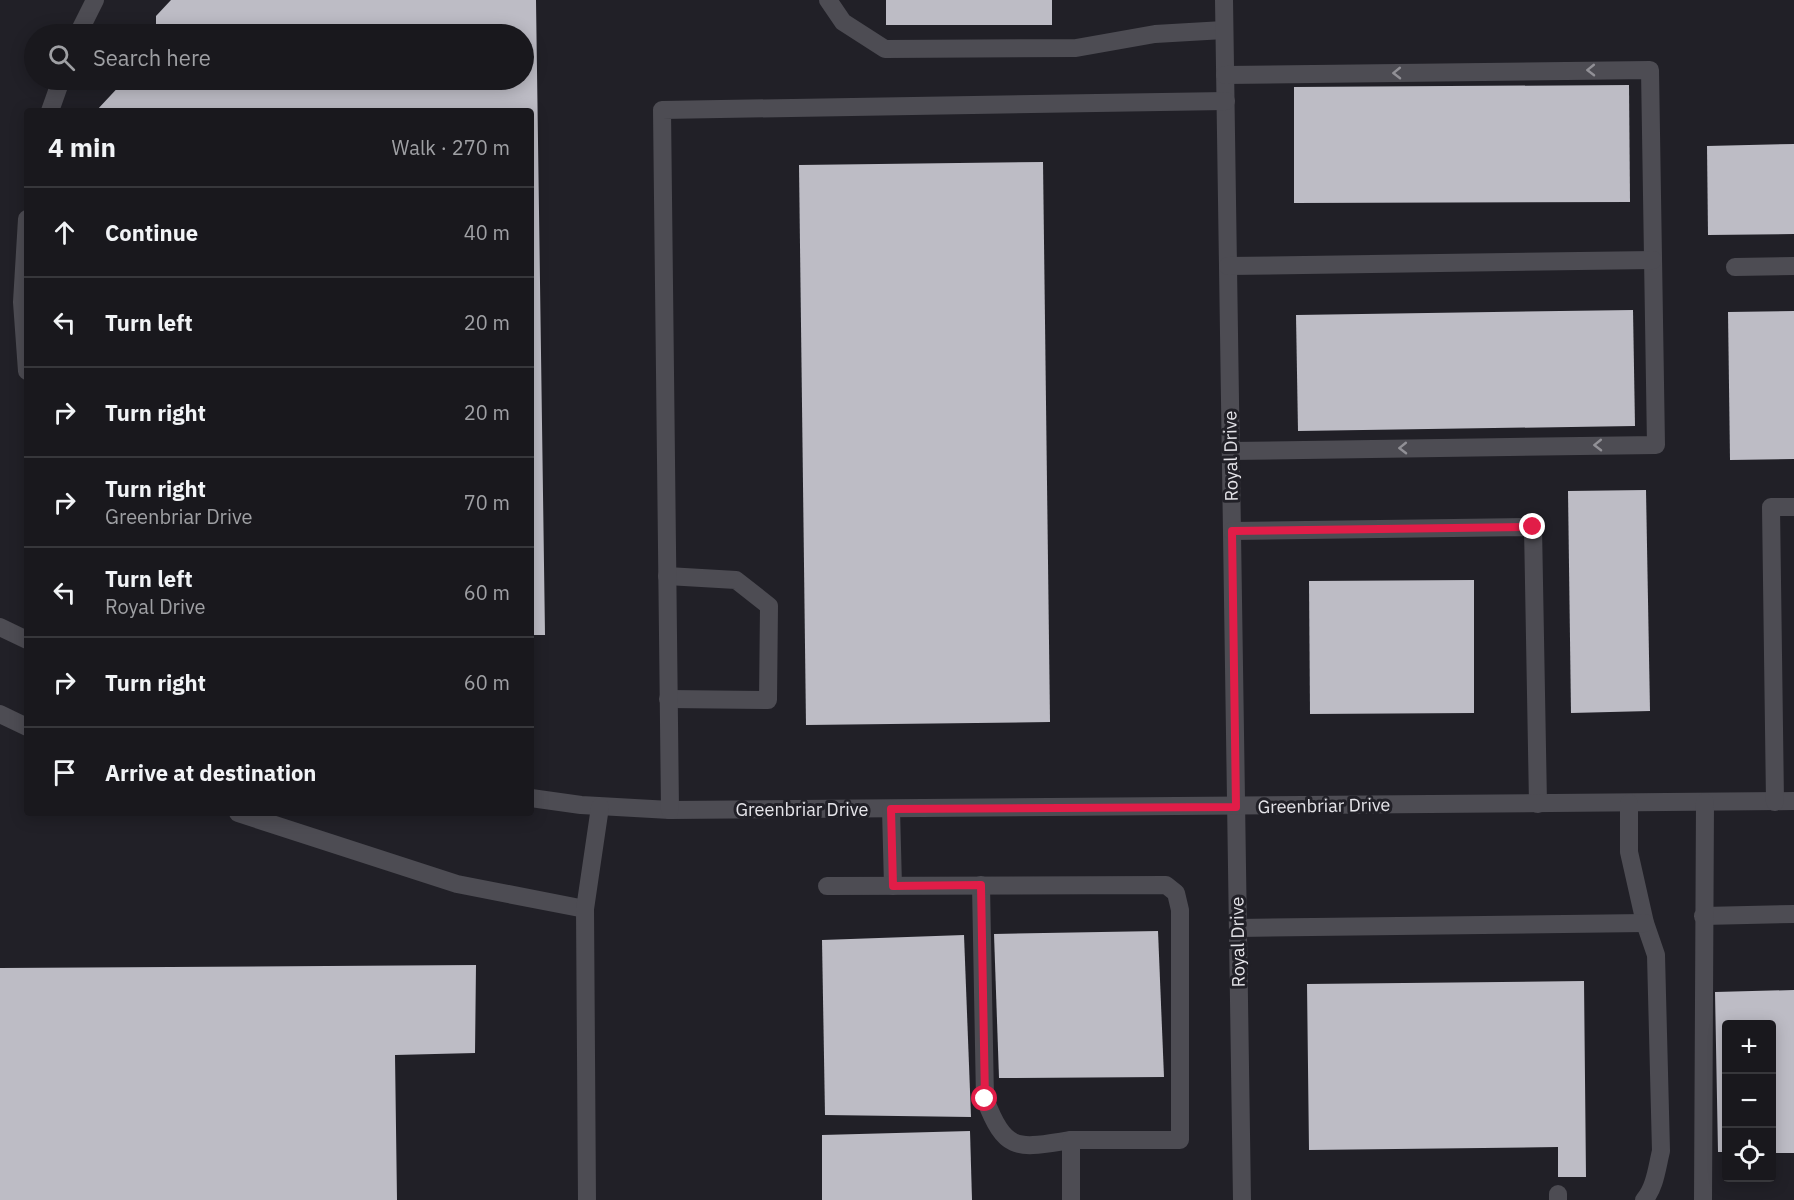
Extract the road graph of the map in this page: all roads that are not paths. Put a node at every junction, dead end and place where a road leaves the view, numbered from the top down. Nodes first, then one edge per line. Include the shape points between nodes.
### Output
1 (95, 0) edge
2 (828, 0) edge
3 (1224, 0) edge
4 (83, 24) edge
5 (1224, 30) junction
6 (1225, 75) junction
7 (57, 90) edge
8 (1226, 101) junction
9 (51, 108) edge
10 (1653, 260) junction
11 (1228, 266) junction
12 (1794, 266) edge
13 (1735, 267) dead end
14 (24, 269) edge
15 (24, 330) edge
16 (1231, 451) junction
17 (1794, 507) edge
18 (1232, 531) junction
19 (667, 576) junction
20 (0, 627) edge
21 (24, 639) edge
22 (668, 699) junction
23 (0, 714) edge
24 (24, 726) edge
25 (534, 798) edge
26 (1794, 801) edge
27 (1705, 802) junction
28 (1775, 802) junction
29 (1629, 803) junction
30 (1538, 804) junction
31 (600, 807) junction
32 (1236, 807) junction
33 (891, 809) junction
34 (670, 810) junction
35 (247, 816) edge
36 (981, 885) junction
37 (827, 886) dead end
38 (893, 886) junction
39 (585, 909) junction
40 (1794, 914) edge
41 (1703, 916) junction
42 (1645, 922) junction
43 (1238, 928) junction
44 (1071, 1140) junction
45 (587, 1200) edge
46 (1071, 1200) edge
47 (1242, 1200) edge
48 (1644, 1200) edge
49 (1703, 1200) edge

1 - 4 street
2 - 5 street via 843,22 885,49 1076,48 1155,33
3 - 5 street, Royal Drive
5 - 6 street, Royal Drive
6 - 8 street, Royal Drive
10 -> 6 street via 1650,70
7 - 9 street
8 - 11 street, Royal Drive
8 - 19 street via 662,110
10 - 11 street
10 -> 16 street via 1656,445
11 - 16 street, Royal Drive
12 - 13 street
14 - 15 street
16 - 18 street, Royal Drive
17 - 28 street via 1771,507
18 - 30 street via 1533,527
18 - 32 street, Royal Drive
19 - 22 street
19 - 22 street via 736,580 769,606 768,700
20 - 21 street
22 - 34 street
23 - 24 street
25 - 31 street, Greenbriar Drive
26 - 28 street, Greenbriar Drive
27 - 28 street, Greenbriar Drive
27 - 29 street, Greenbriar Drive
27 - 41 street
29 - 30 street, Greenbriar Drive
29 - 42 street via 1629,852
30 - 32 street, Greenbriar Drive
31 - 34 street, Greenbriar Drive
31 - 39 street
32 - 33 street, Greenbriar Drive
32 - 43 street, Royal Drive
33 - 34 street, Greenbriar Drive
33 - 38 street
35 - 39 street via 457,884
36 - 38 street
36 - 44 street via 985,1099 994,1124 1014,1144 1029,1146
36 - 44 street via 1166,885 1176,893 1180,910 1180,1140
37 - 38 street
39 - 45 street
40 - 41 street
41 - 49 street
42 - 43 street
42 - 48 street via 1656,955 1661,1151
43 - 47 street, Royal Drive
44 - 46 street

